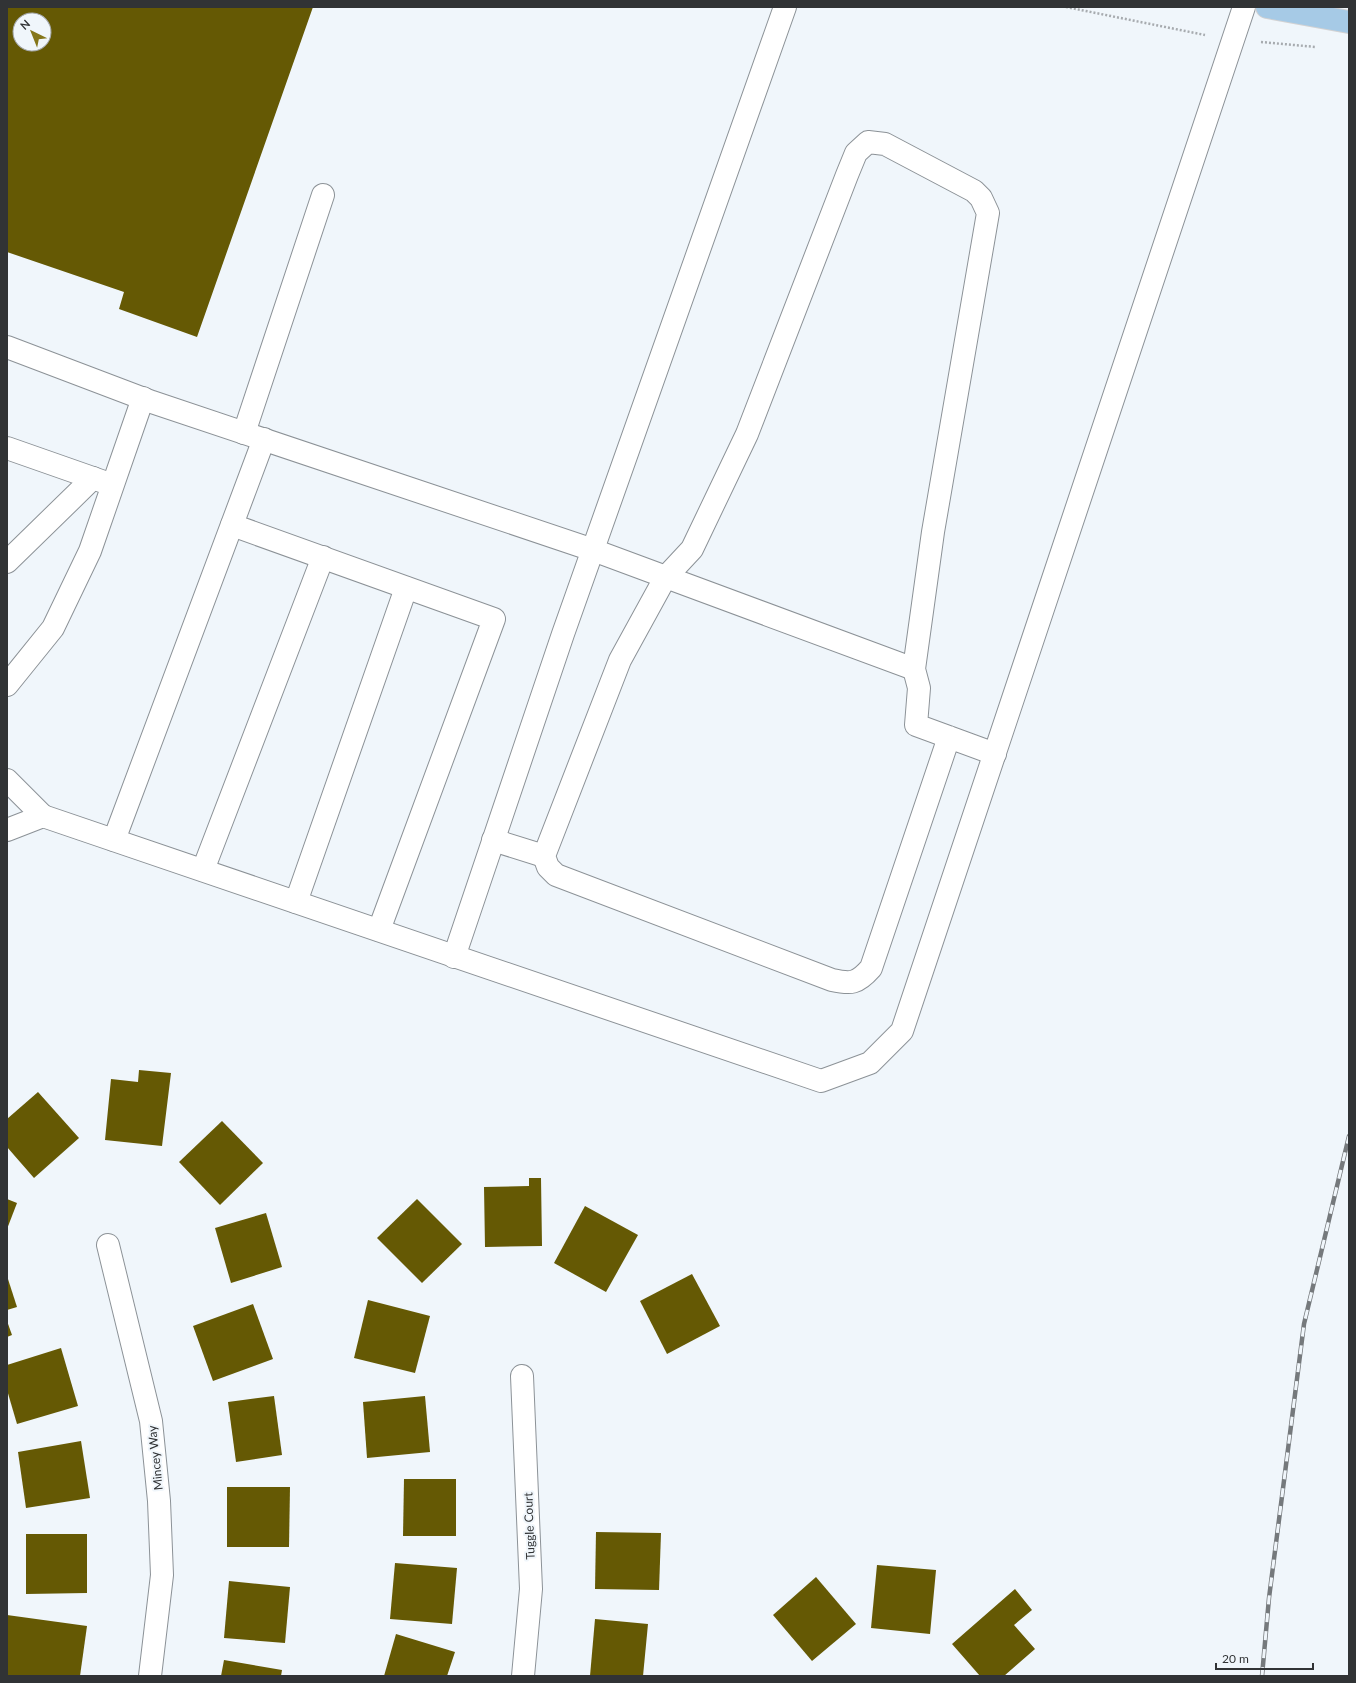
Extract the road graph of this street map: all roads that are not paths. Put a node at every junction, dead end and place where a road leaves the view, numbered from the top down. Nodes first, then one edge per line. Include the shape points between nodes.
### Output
1 (786, 7) edge
2 (1244, 7) edge
3 (1267, 7) edge
4 (1349, 22) edge
5 (323, 196) dead end
6 (7, 347) edge
7 (143, 398) junction
8 (254, 436) junction
9 (7, 448) edge
10 (102, 481) junction
11 (232, 525) junction
12 (593, 550) junction
13 (322, 557) junction
14 (7, 562) edge
15 (665, 578) junction
16 (406, 588) junction
17 (914, 669) junction
18 (7, 685) edge
19 (949, 737) junction
20 (995, 754) junction
21 (7, 780) edge
22 (43, 816) junction
23 (7, 830) edge
24 (114, 840) junction
25 (493, 840) junction
26 (544, 856) junction
27 (203, 870) junction
28 (296, 902) junction
29 (379, 930) junction
30 (454, 957) junction
31 (108, 1245) dead end
32 (522, 1376) dead end
33 (150, 1676) edge
34 (524, 1676) edge

1 - 12 street
2 - 20 street
3 - 4 main road
5 - 8 street
6 - 7 street
7 - 8 street
7 - 10 street
8 - 11 street
8 - 12 street
9 - 10 street
10 - 14 street
10 - 18 street via 90,551 53,628
11 - 13 street
11 - 24 street
12 - 15 street
12 - 25 street
13 - 16 street
13 - 27 street
15 - 17 street
15 - 17 street via 692,549 747,434 856,153 868,142 885,144 974,191 981,198 988,213 933,532
15 - 26 street via 620,660
16 - 28 street
16 - 29 street via 494,619
17 - 19 street via 918,688 916,725
19 - 20 street
19 - 26 street via 871,968 862,978 849,984 832,980 556,875 548,867
20 - 30 street via 902,1031 870,1063 863,1066 820,1082
21 - 22 street
22 - 23 street
22 - 24 street
24 - 27 street
25 - 26 street
25 - 30 street
27 - 28 street
28 - 29 street
29 - 30 street
31 - 33 street, Mincey Way via 151,1421 159,1501 162,1575
32 - 34 street, Tuggle Court via 531,1589

